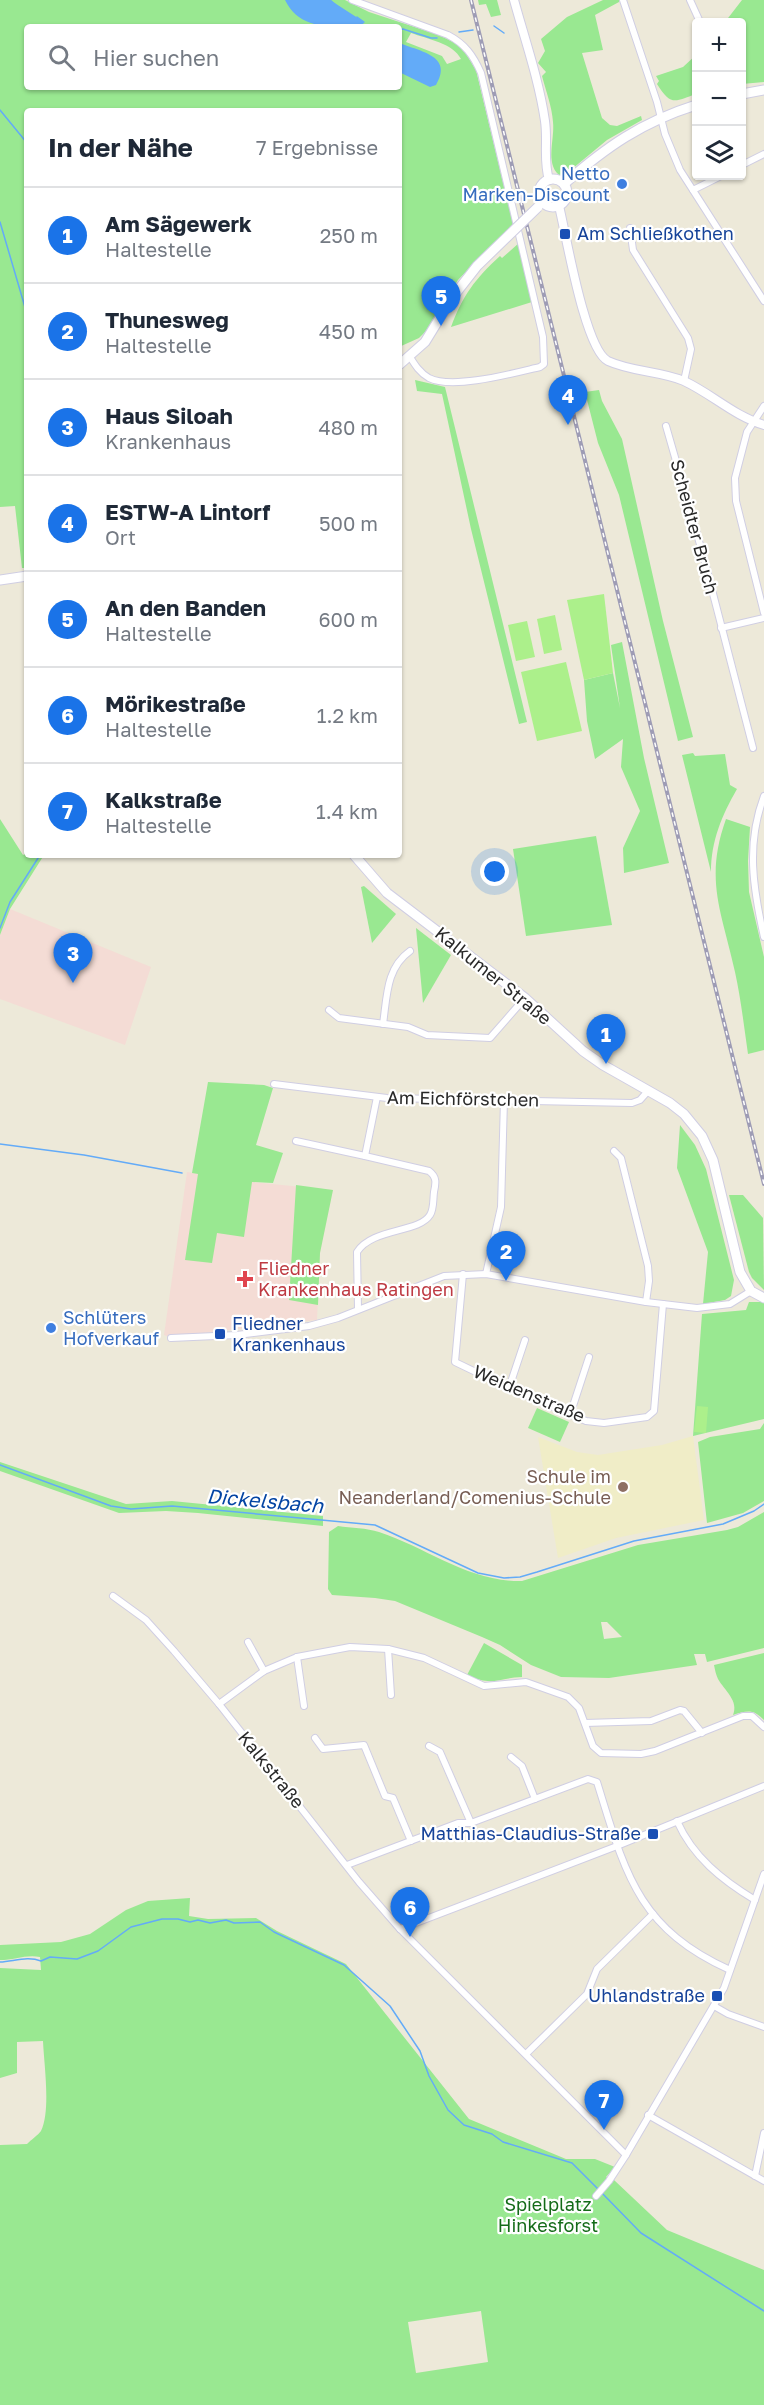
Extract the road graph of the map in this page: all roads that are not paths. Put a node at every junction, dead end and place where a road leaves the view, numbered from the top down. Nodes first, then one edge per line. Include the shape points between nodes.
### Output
1 (352, 0) edge
2 (514, 0) edge
3 (624, 0) edge
4 (690, 0) edge
5 (698, 18) edge
6 (764, 90) edge
7 (746, 93) edge
8 (692, 106) edge
9 (662, 117) junction
10 (764, 154) edge
11 (746, 163) edge
12 (549, 180) junction
13 (713, 180) edge
14 (564, 184) junction
15 (693, 190) junction
16 (541, 205) junction
17 (559, 206) junction
18 (630, 228) dead end
19 (764, 301) edge
20 (410, 357) junction
21 (402, 362) edge
22 (684, 381) junction
23 (764, 406) edge
24 (753, 422) junction
25 (764, 425) edge
26 (666, 426) dead end
27 (24, 576) edge
28 (0, 580) edge
29 (764, 613) edge
30 (764, 618) edge
31 (720, 628) junction
32 (753, 748) dead end
33 (764, 796) edge
34 (357, 858) edge
35 (764, 937) edge
36 (410, 951) dead end
37 (525, 998) junction
38 (329, 1010) dead end
39 (383, 1024) junction
40 (274, 1084) dead end
41 (648, 1091) junction
42 (377, 1098) junction
43 (504, 1100) junction
44 (296, 1141) dead end
45 (614, 1151) dead end
46 (365, 1156) junction
47 (463, 1274) junction
48 (486, 1274) junction
49 (758, 1295) edge
50 (646, 1302) junction
51 (663, 1304) junction
52 (358, 1309) junction
53 (171, 1338) dead end
54 (525, 1340) dead end
55 (589, 1357) dead end
56 (509, 1388) junction
57 (570, 1415) junction
58 (113, 1596) dead end
59 (248, 1642) dead end
60 (388, 1649) junction
61 (297, 1657) junction
62 (264, 1671) junction
63 (391, 1695) dead end
64 (219, 1704) junction
65 (304, 1706) dead end
66 (585, 1723) junction
67 (764, 1727) edge
68 (702, 1733) junction
69 (315, 1738) dead end
70 (429, 1746) dead end
71 (511, 1757) dead end
72 (764, 1786) edge
73 (535, 1799) junction
74 (677, 1821) junction
75 (471, 1823) junction
76 (411, 1841) junction
77 (617, 1846) junction
78 (347, 1865) junction
79 (764, 1874) edge
80 (754, 1900) junction
81 (653, 1914) junction
82 (400, 1929) junction
83 (730, 1970) junction
84 (714, 2006) junction
85 (764, 2027) edge
86 (526, 2054) junction
87 (648, 2115) junction
88 (764, 2133) edge
89 (626, 2155) junction
90 (755, 2176) junction
91 (764, 2181) edge
92 (596, 2196) dead end

1 - 20 street via 459,40 476,60 543,337 544,364 540,368 492,378 452,382 430,379
2 - 12 street via 545,122 544,161
3 - 9 street
4 - 5 street
6 - 7 main road
8 - 9 main road
9 - 14 main road via 612,144
9 - 15 street via 677,161
10 - 11 street
12 - 14 main road
12 - 16 main road via 541,187
13 - 15 street
14 - 17 main road via 567,196
15 - 19 street
16 - 17 main road
16 - 20 main road, bridge via 477,266 431,334
17 - 22 street via 585,318 598,353 619,365
18 - 22 street via 633,250 688,338 690,357
20 - 21 main road
22 - 24 street
23 - 24 street
24 - 25 street
24 - 29 street via 736,466 735,489
26 - 31 street, Scheidter Bruch
27 - 28 main road
30 - 31 street
31 - 32 street, Scheidter Bruch
33 - 35 street via 755,820 752,867
34 - 37 main road, Kalkumer Straße via 387,893
36 - 39 street via 401,957 391,975
37 - 39 street via 490,1038 427,1035 408,1027
37 - 41 main road, Kalkumer Straße via 583,1051
38 - 39 street via 339,1018
40 - 42 street, Am Eichförstchen
41 - 43 street, Am Eichförstchen via 632,1103
41 - 49 main road, Kalkumer Straße via 684,1114 708,1147 741,1272
42 - 43 street, Am Eichförstchen
42 - 46 street
43 - 48 street via 501,1207
44 - 46 street
45 - 50 street via 621,1158 648,1266
46 - 52 street via 429,1171 436,1181 432,1211 424,1220 370,1239 357,1252
47 - 48 street
47 - 52 street via 444,1276
47 - 56 street, Weidenstraße via 455,1362
48 - 50 street
49 - 51 street via 721,1306
50 - 51 street
51 - 57 street, Weidenstraße via 652,1414 604,1423
52 - 53 street via 309,1326
54 - 56 street
55 - 57 street
56 - 57 street, Weidenstraße
58 - 64 street, Kalkstraße via 146,1620
59 - 62 street
60 - 61 street via 350,1647
60 - 63 street
60 - 66 street via 424,1658 484,1686 526,1682 568,1697 579,1708
61 - 62 street
61 - 65 street
62 - 64 street
64 - 78 street, Kalkstraße
66 - 68 street via 651,1721 680,1710
66 - 68 street via 593,1746 609,1755 655,1751
67 - 68 street via 752,1716 743,1716
69 - 76 street via 323,1749 364,1745 385,1796 393,1798
70 - 75 street via 440,1752
71 - 73 street via 522,1766
72 - 74 street
73 - 75 street
73 - 77 street via 594,1780
74 - 77 street
74 - 80 street via 706,1864
75 - 76 street via 458,1823
76 - 78 street
77 - 81 street via 631,1881
77 - 82 street
78 - 82 street, Kalkstraße
79 - 80 street
80 - 83 street
81 - 83 street via 689,1949
81 - 86 street via 597,1969 587,1994
82 - 86 street, Kalkstraße
83 - 84 street
84 - 85 street
84 - 87 street
86 - 89 street, Kalkstraße
87 - 89 street
87 - 90 street
88 - 90 street
89 - 92 street
90 - 91 street

